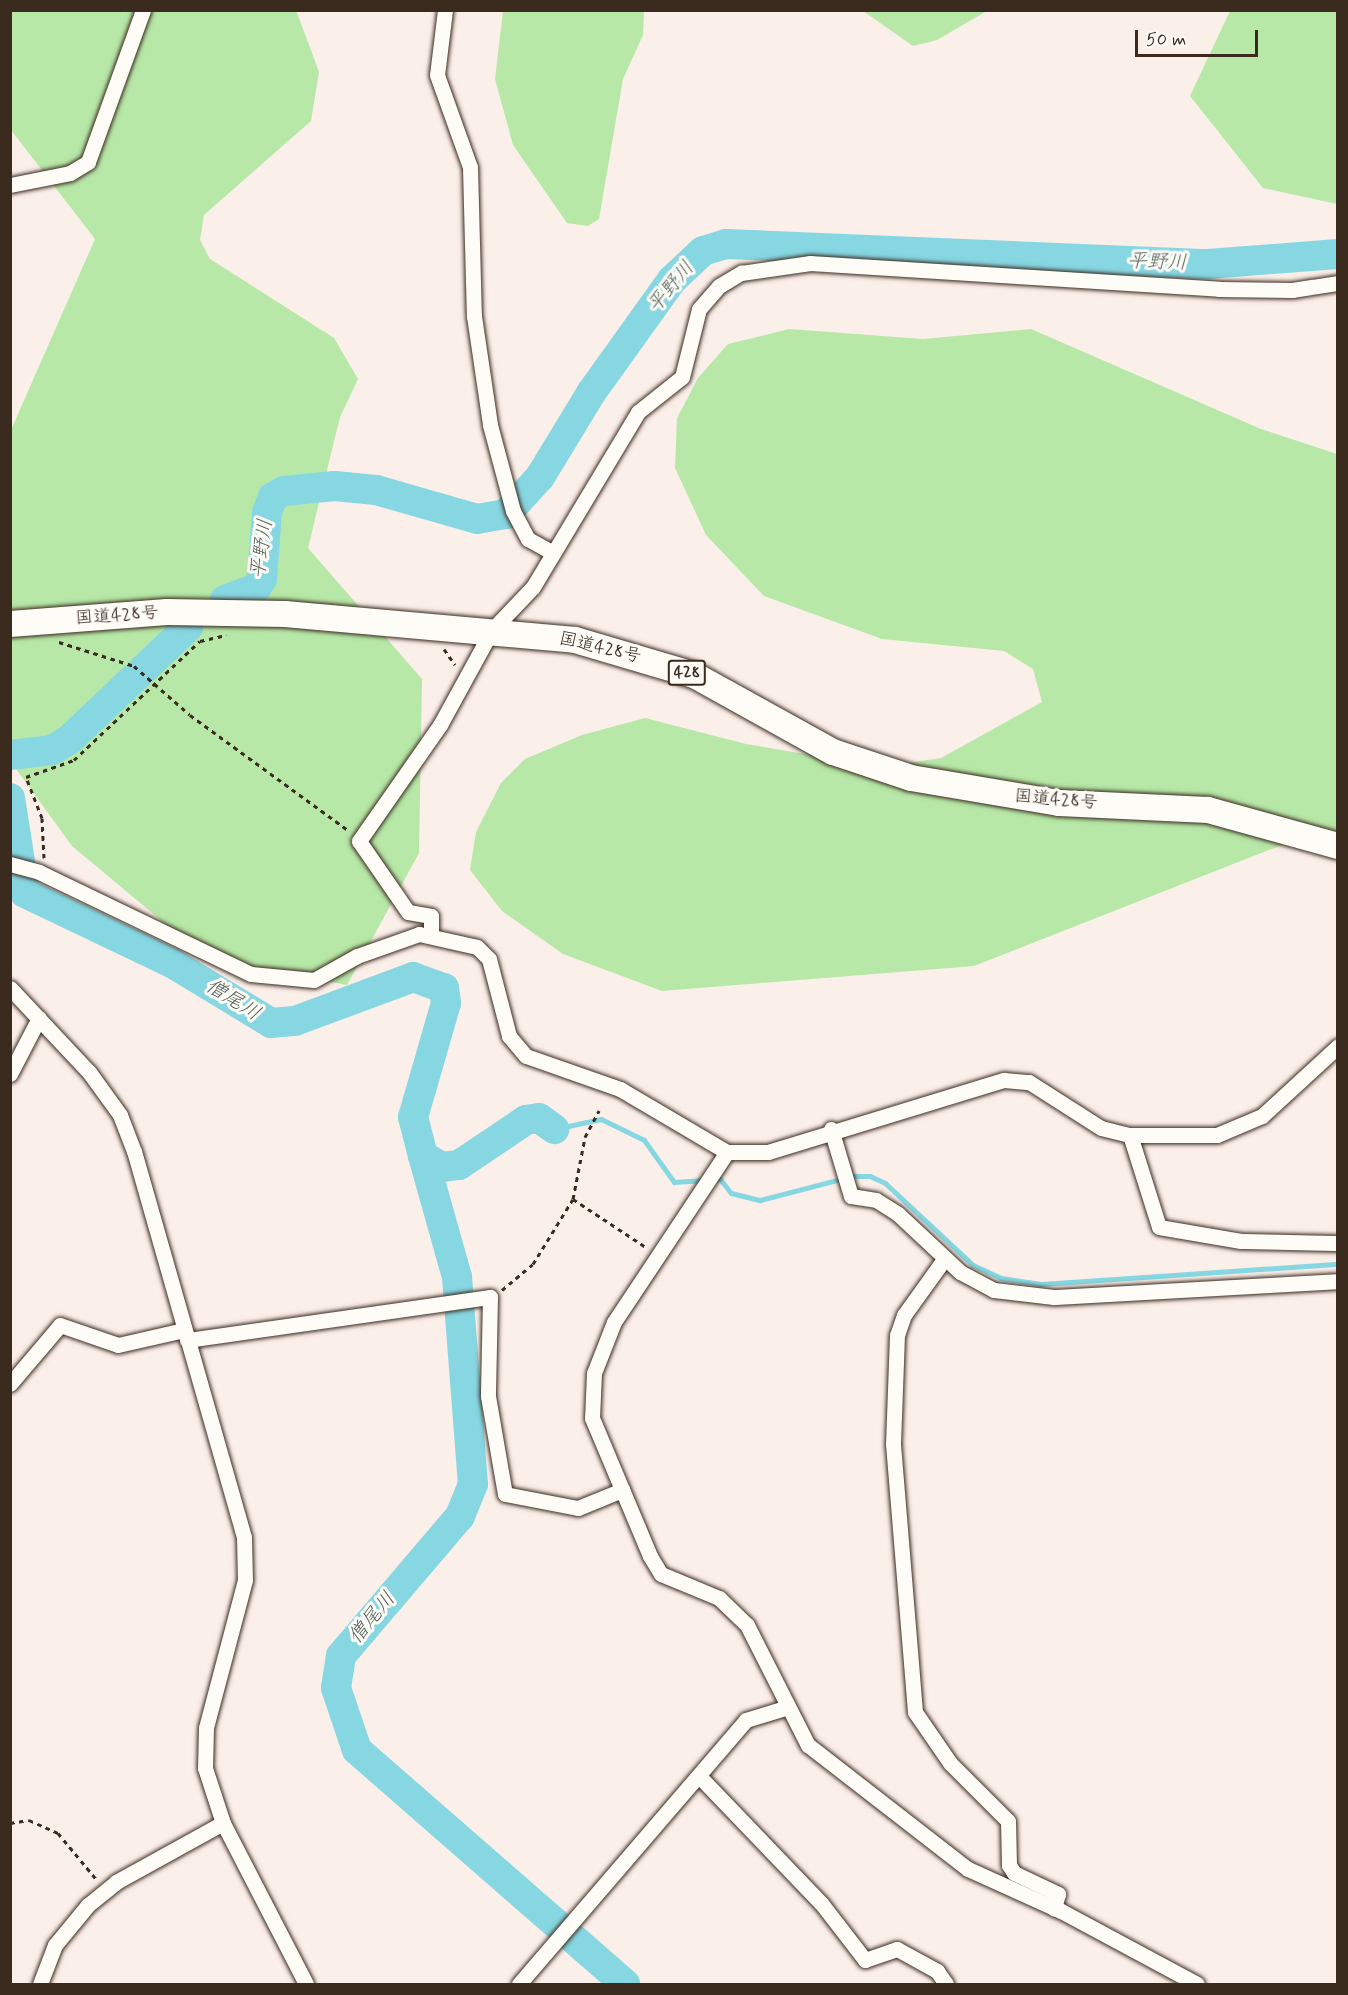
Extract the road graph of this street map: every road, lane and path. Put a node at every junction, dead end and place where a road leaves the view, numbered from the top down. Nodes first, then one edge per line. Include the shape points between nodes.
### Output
1 (143, 10) edge
2 (445, 10) edge
3 (10, 185) edge
4 (1338, 283) edge
5 (552, 552) junction
6 (10, 624) edge
7 (492, 630) junction
8 (231, 634) dead end
9 (49, 639) dead end
10 (434, 647) dead end
11 (154, 682) junction
12 (458, 694) junction
13 (358, 841) junction
14 (1338, 846) edge
15 (10, 864) edge
16 (39, 872) junction
17 (431, 934) junction
18 (10, 988) edge
19 (39, 1018) junction
20 (1338, 1046) edge
21 (10, 1074) edge
22 (599, 1111) dead end
23 (831, 1129) junction
24 (1130, 1135) junction
25 (727, 1152) junction
26 (573, 1199) junction
27 (1338, 1244) edge
28 (658, 1256) junction
29 (945, 1257) junction
30 (1338, 1281) edge
31 (490, 1297) junction
32 (186, 1335) junction
33 (10, 1384) edge
34 (622, 1490) junction
35 (785, 1708) junction
36 (699, 1776) junction
37 (10, 1823) edge
38 (223, 1823) junction
39 (109, 1888) junction
40 (1054, 1908) junction
41 (1181, 1982) edge
42 (40, 1984) edge
43 (306, 1984) edge
44 (519, 1984) edge
45 (946, 1984) edge
46 (1197, 1984) edge

1 - 3 street via 88,162 70,173
2 - 5 street via 437,75 470,167 474,316 490,425 513,511 528,539
4 - 5 street via 1292,290 1219,289 810,263 741,273 699,309 682,377 638,412
5 - 7 street via 533,586
6 - 7 highway, 国道428号 / 428 via 206,612
7 - 12 street
7 - 14 highway, 国道428号 / 428 via 575,640 657,662 729,693 833,752 911,778 1059,802 1208,810
8 - 11 path via 200,641
9 - 11 path via 122,660
10 - 12 path via 452,657
11 - 13 path
11 - 16 path via 74,760 26,777 42,818 45,851
12 - 13 street
13 - 17 street via 408,912 431,916
15 - 16 street
16 - 17 street via 251,974 314,980 402,936
17 - 25 street via 477,947 489,959 509,1036 525,1056 620,1089
18 - 19 street
19 - 21 street
19 - 32 street via 120,1115
20 - 24 street via 1262,1116 1238,1129 1217,1135
22 - 26 path via 585,1137
23 - 24 street via 1004,1080 1029,1082 1101,1128
23 - 25 street via 768,1152
23 - 29 street via 851,1196 876,1200 898,1214
24 - 27 street via 1160,1227 1241,1241
25 - 28 street
26 - 28 path
26 - 31 path via 533,1264
28 - 34 street via 614,1322 594,1373 592,1418
29 - 30 street via 994,1290 1024,1297
29 - 40 street via 904,1315 897,1335 893,1444 915,1712 950,1764 1008,1821 1009,1865 1014,1873 1058,1894
31 - 32 street
31 - 34 street via 488,1396 505,1494 578,1508
32 - 33 street via 102,1344 60,1325
32 - 38 street via 244,1537 245,1580 206,1728 205,1768
34 - 35 street via 662,1574 733,1609 747,1625
35 - 36 street via 746,1720
35 - 40 street via 808,1745 968,1869
36 - 44 street
36 - 45 street via 821,1903 865,1960 897,1949 937,1971
37 - 39 path via 29,1820 58,1833 93,1877
38 - 39 street
38 - 43 street
39 - 42 street via 55,1945
40 - 41 street
41 - 46 street

